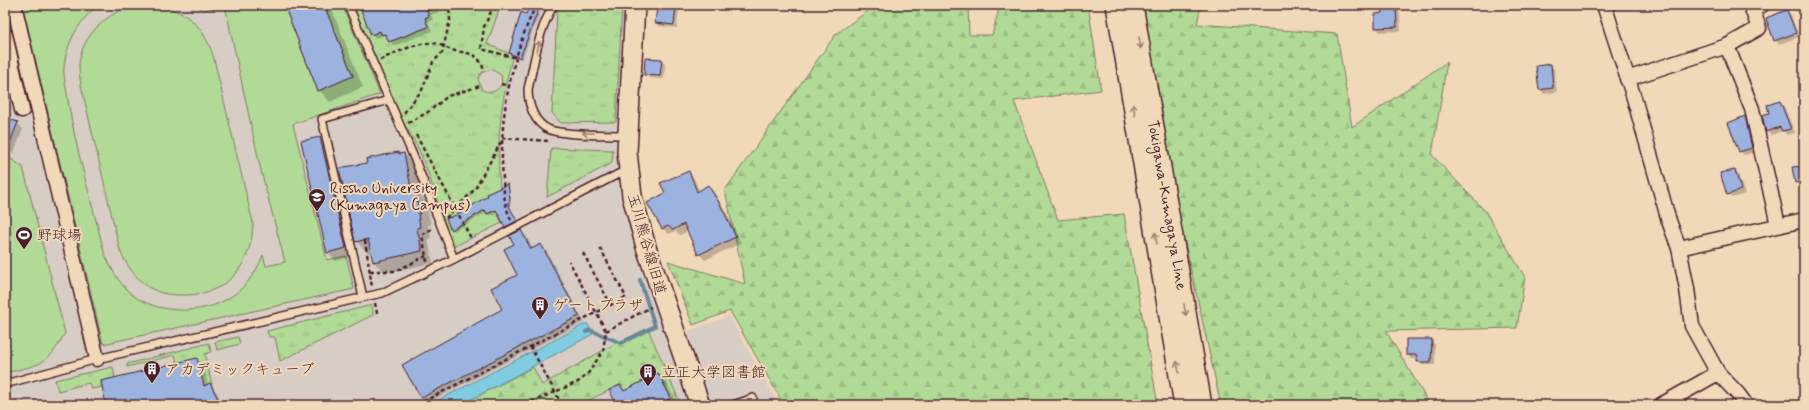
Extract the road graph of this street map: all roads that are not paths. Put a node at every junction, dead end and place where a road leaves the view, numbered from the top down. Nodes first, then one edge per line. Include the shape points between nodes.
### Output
1 (348, 5) edge
2 (554, 5) edge
3 (635, 5) edge
4 (1116, 5) edge
5 (1133, 5) edge
6 (1604, 5) edge
7 (1762, 5) edge
8 (15, 10) dead end
9 (5, 35) edge
10 (1727, 46) junction
11 (1627, 78) junction
12 (389, 100) junction
13 (22, 110) dead end
14 (627, 135) junction
15 (628, 169) junction
16 (1804, 220) edge
17 (1778, 225) junction
18 (1679, 248) junction
19 (454, 258) junction
20 (363, 298) junction
21 (97, 359) junction
22 (1718, 373) junction
23 (5, 384) edge
24 (753, 398) dead end
25 (700, 405) edge
26 (733, 405) edge
27 (1184, 405) edge
28 (1202, 405) edge
29 (1661, 405) edge
30 (1746, 405) edge

1 - 12 lane
14 -> 2 lane via 550,130 532,112 528,89 541,34
3 - 14 main road, 玉川熊谷線旧道
27 -> 4 main road, Tokigawa-Kumagaya Line
5 -> 28 main road, Tokigawa-Kumagaya Line
6 - 11 street
7 - 10 street via 1752,9 1759,28
8 - 21 street
9 - 13 street
10 - 11 street
10 - 17 street via 1752,109
11 - 18 street
12 - 19 lane
12 - 20 lane via 322,120
14 - 15 main road, 玉川熊谷線旧道
15 - 19 lane
15 - 25 main road, 玉川熊谷線旧道 via 646,247
16 - 17 street
17 - 18 street
18 - 22 street via 1688,289 1692,326
19 - 20 lane via 402,285
20 - 21 lane
21 - 23 lane
22 - 29 street
22 - 30 street
24 - 26 lane

